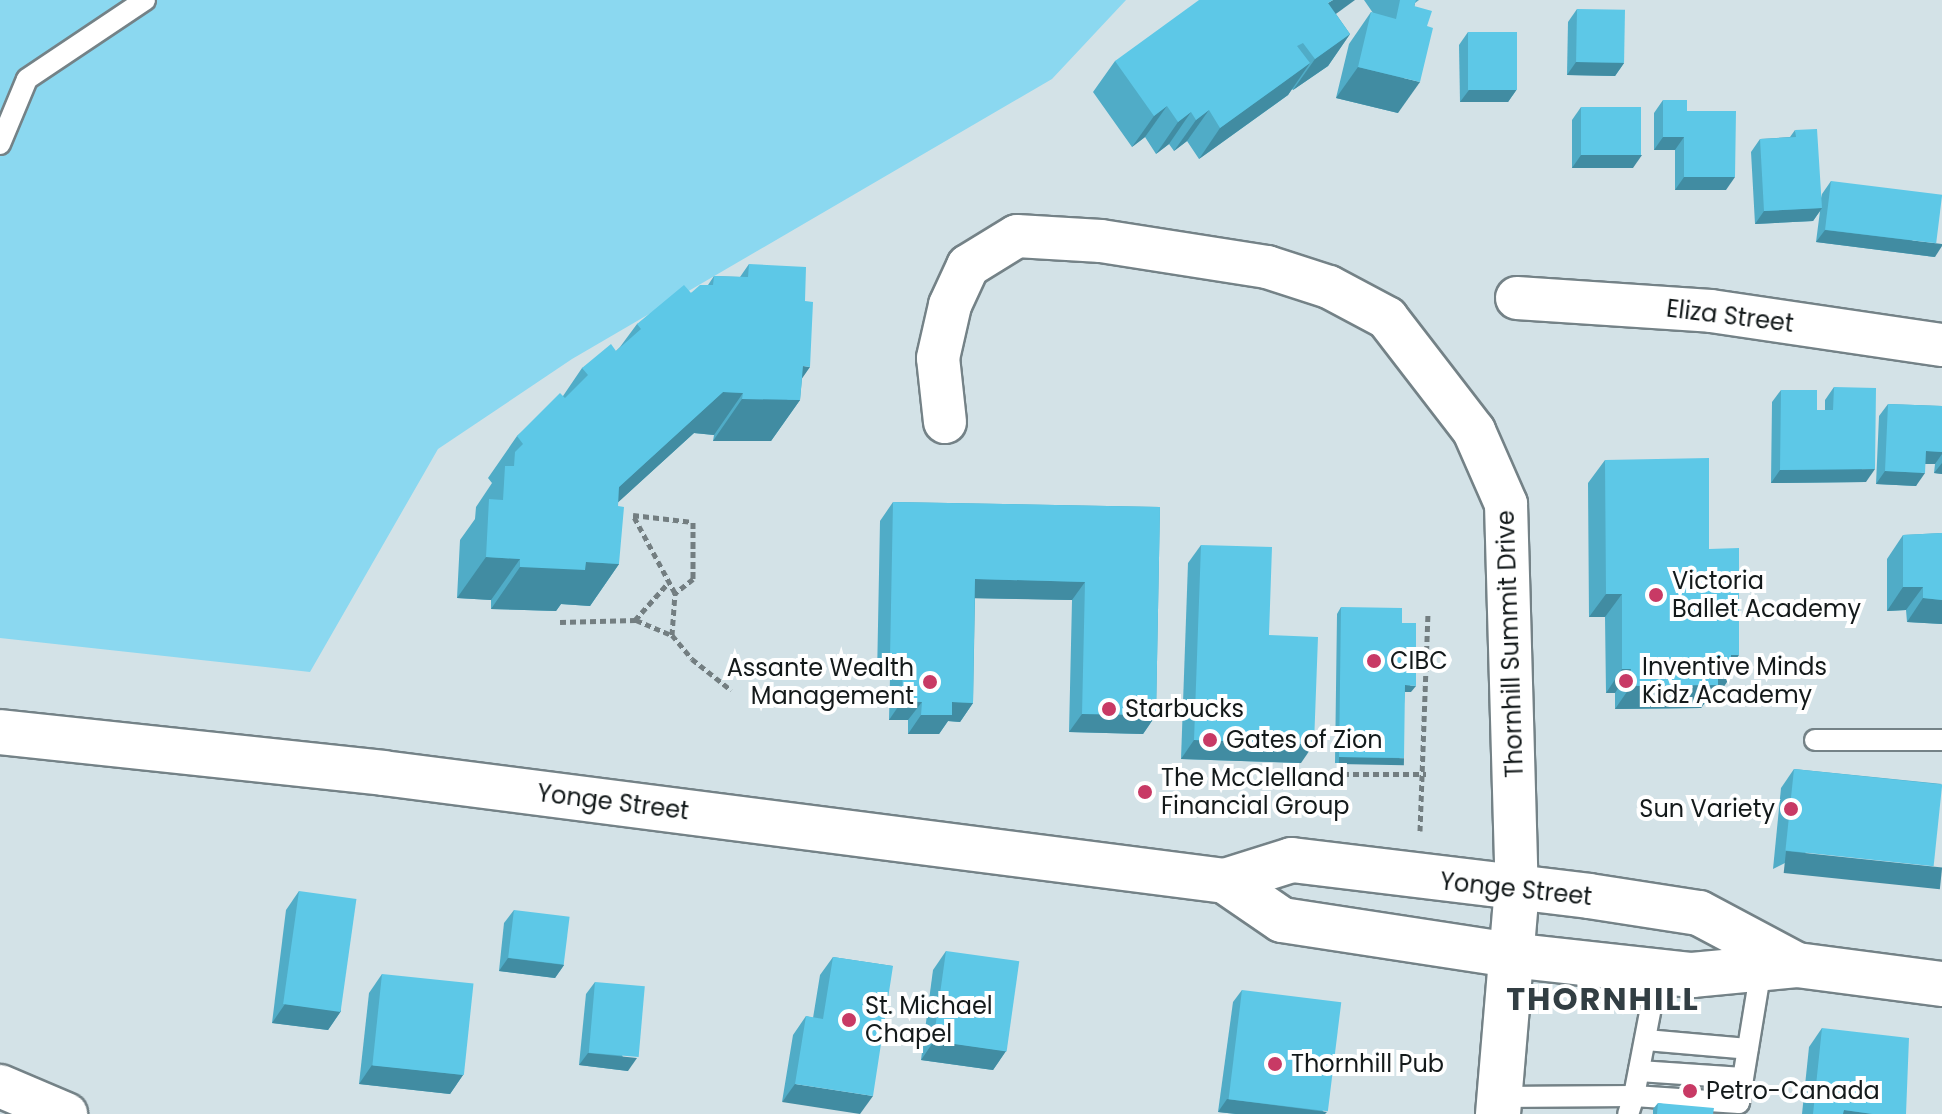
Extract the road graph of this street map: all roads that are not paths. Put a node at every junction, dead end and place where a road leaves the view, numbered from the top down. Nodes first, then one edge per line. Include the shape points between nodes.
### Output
1 (145, 0) edge
2 (0, 144) edge
3 (1517, 298) dead end
4 (1942, 345) edge
5 (945, 422) dead end
6 (0, 732) edge
7 (1815, 740) dead end
8 (1942, 740) edge
9 (1225, 881) junction
10 (1517, 888) junction
11 (1510, 955) junction
12 (1779, 966) junction
13 (1658, 971) junction
14 (1942, 984) edge
15 (1646, 1040) junction
16 (1748, 1049) junction
17 (1639, 1071) junction
18 (1743, 1078) junction
19 (10, 1089) edge
20 (1499, 1105) edge
21 (1631, 1105) edge
22 (66, 1114) edge

1 - 2 lane via 27,79
3 - 4 street, Eliza Street via 1711,311
5 - 10 street, Thornhill Summit Drive via 938,358 950,305 968,266 1017,236 1101,241 1241,261 1329,287 1387,318 1474,431 1506,504
6 - 9 main road, Yonge Street via 383,773
7 - 8 lane
9 - 10 main road, Yonge Street via 1292,860
9 - 11 main road, Yonge Street via 1282,920
10 - 11 main road
10 - 12 main road, Yonge Street via 1699,913
11 - 13 main road, Yonge Street
11 - 20 main road
12 - 13 main road, Yonge Street via 1692,975
12 - 14 main road, Yonge Street
12 - 16 lane
13 - 15 lane
15 - 16 lane
15 - 17 lane
16 - 18 lane
17 - 18 lane
17 - 21 lane
18 - 21 lane via 1739,1103
19 - 22 street
20 - 21 lane

